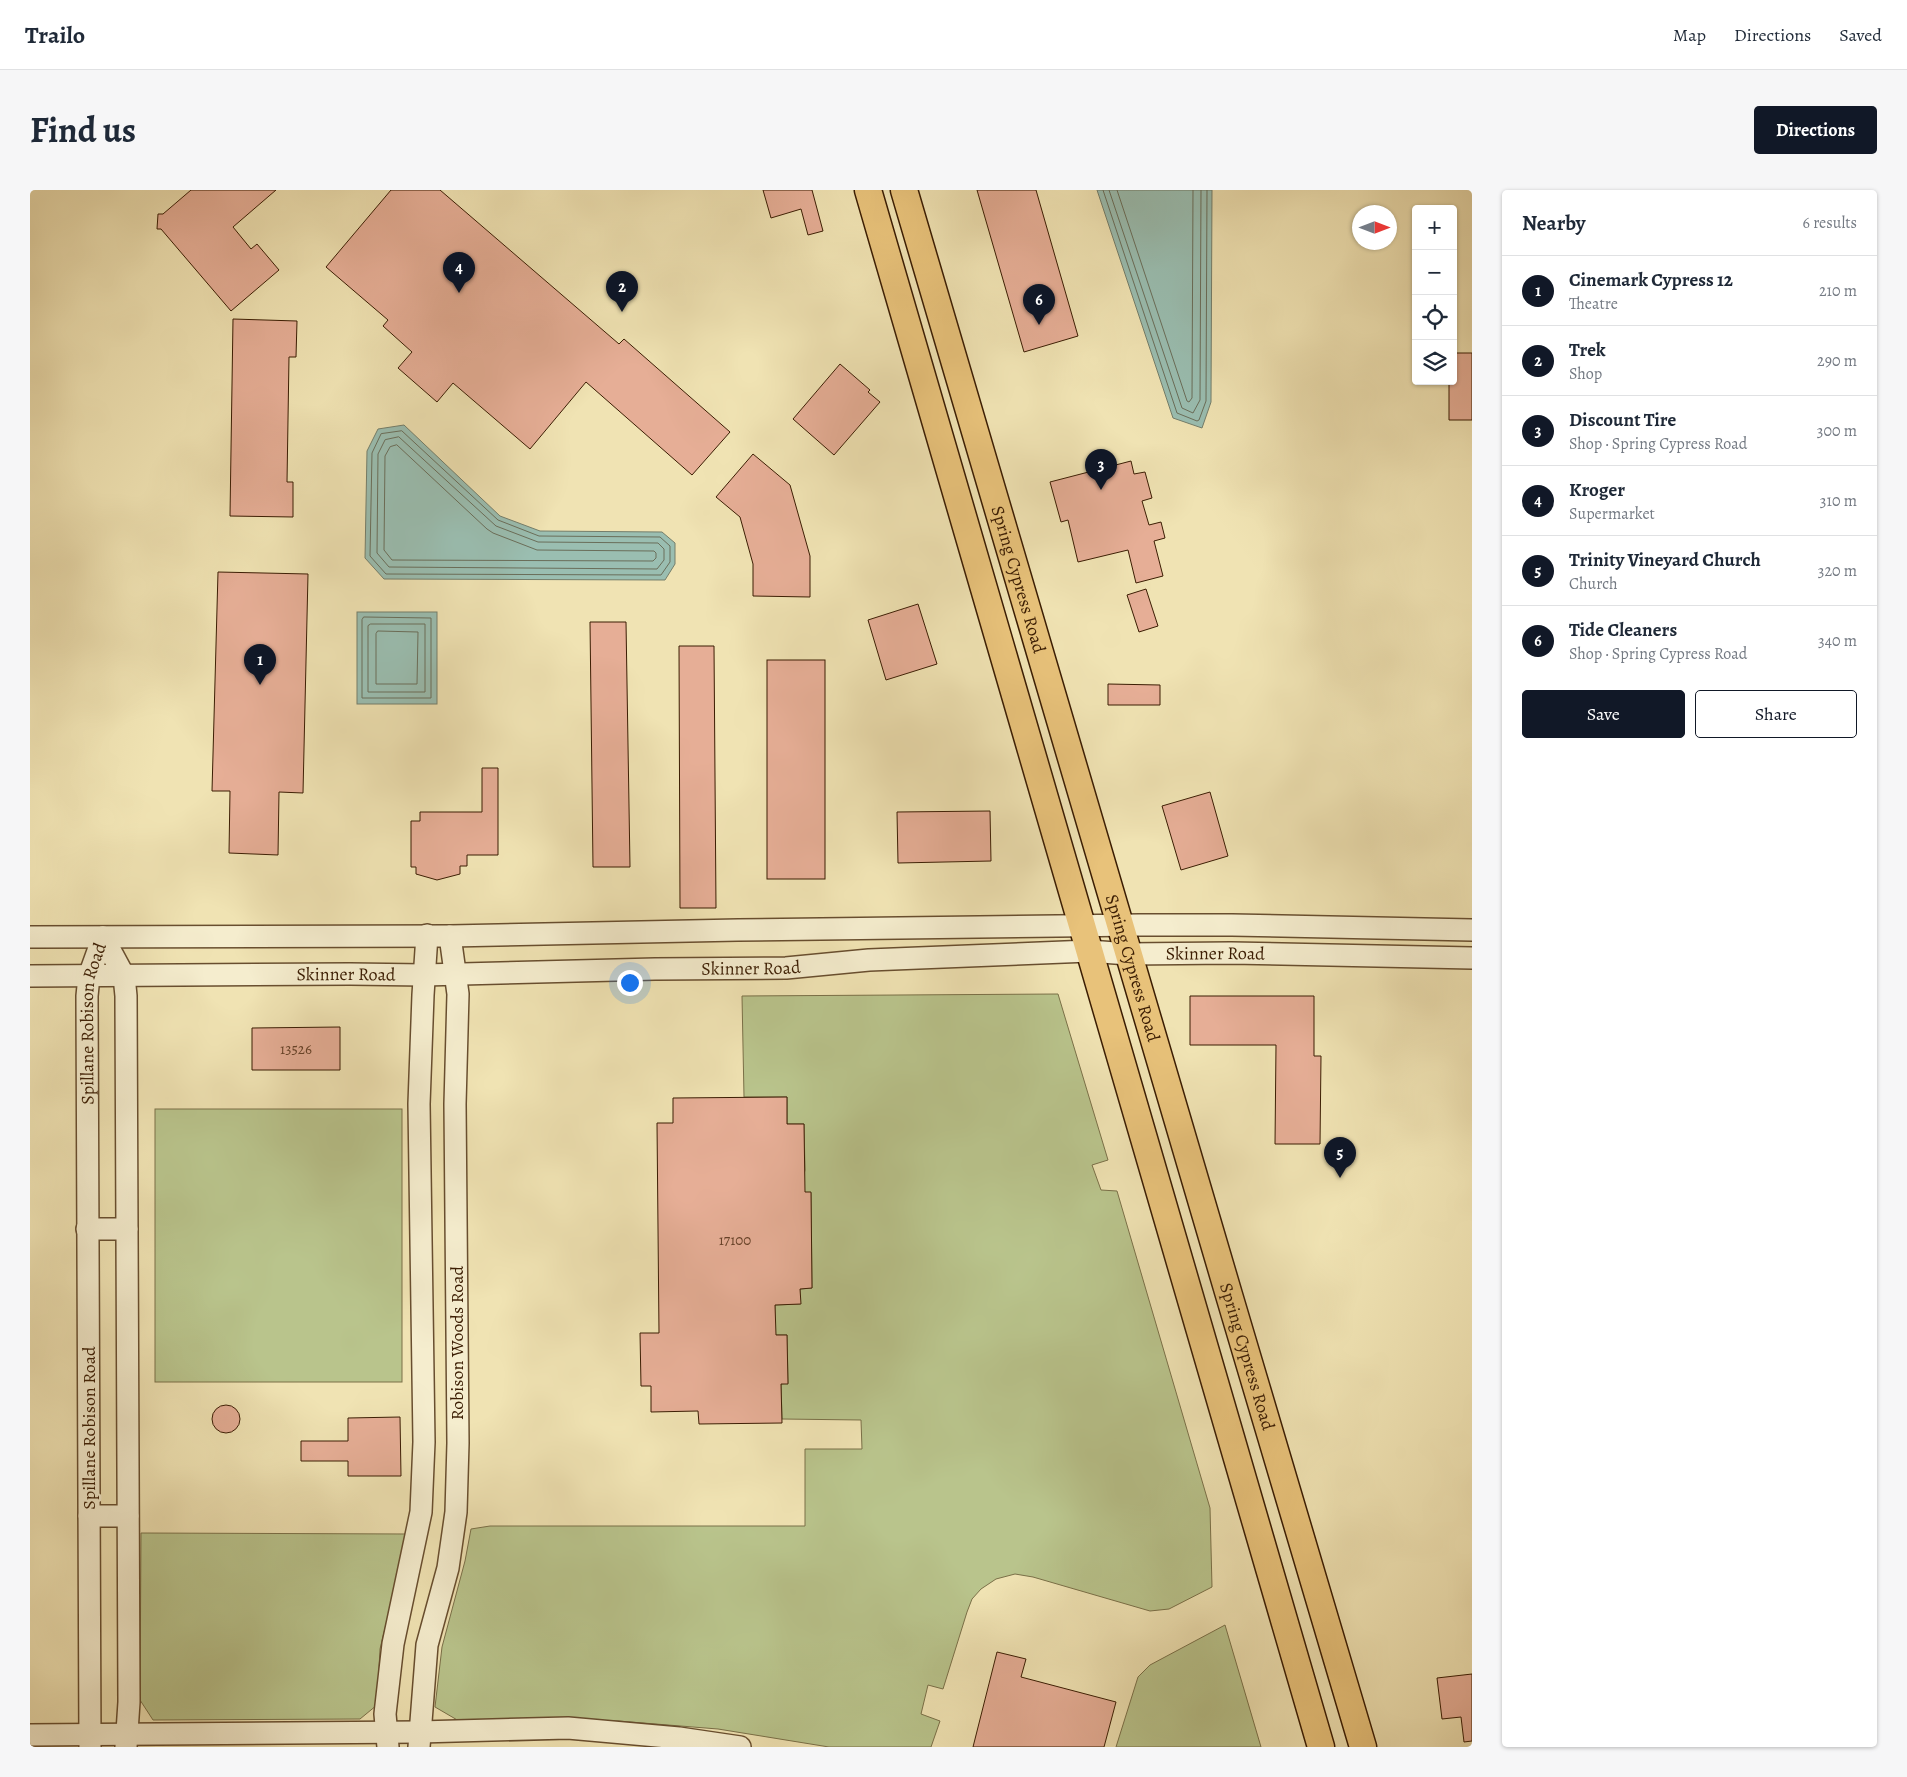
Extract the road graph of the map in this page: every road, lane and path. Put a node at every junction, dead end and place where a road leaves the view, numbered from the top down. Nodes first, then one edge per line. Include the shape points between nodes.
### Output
1 (868, 190) edge
2 (904, 190) edge
3 (931, 280) junction
4 (898, 293) junction
5 (1013, 561) junction
6 (976, 565) junction
7 (1120, 925) junction
8 (1081, 926) junction
9 (1469, 930) edge
10 (427, 935) junction
11 (30, 936) edge
12 (450, 936) junction
13 (103, 937) junction
14 (1089, 951) junction
15 (1128, 954) junction
16 (1469, 957) edge
17 (424, 975) junction
18 (456, 975) junction
19 (30, 976) edge
20 (89, 976) junction
21 (124, 976) junction
22 (87, 1229) junction
23 (127, 1229) junction
24 (1229, 1295) junction
25 (1192, 1306) junction
26 (89, 1516) junction
27 (128, 1516) junction
28 (30, 1735) edge
29 (420, 1739) edge
30 (126, 1740) edge
31 (388, 1740) edge
32 (90, 1741) edge
33 (740, 1747) edge
34 (1321, 1747) edge
35 (1363, 1747) edge

1 - 4 main road, Spring Cypress Road
2 - 3 main road, Spring Cypress Road
3 - 4 main road
3 - 5 main road, Spring Cypress Road
4 - 6 main road, Spring Cypress Road
5 - 6 main road
5 - 7 main road, Spring Cypress Road
6 - 8 main road, Spring Cypress Road
7 - 8 street, Skinner Road
7 - 9 street, Skinner Road
7 - 15 main road, Spring Cypress Road
8 - 12 street, Skinner Road
8 - 14 main road, Spring Cypress Road
9 - 16 street
10 - 12 street, Skinner Road
10 - 13 street, Skinner Road
10 - 17 street, Robison Woods Road
11 - 13 street, Skinner Road
12 - 18 street, Robison Woods Road
13 - 20 street, Spillane Robison Road
13 - 21 street, Spillane Robison Road
14 - 15 street, Skinner Road
14 - 18 street, Skinner Road via 869,960 786,968
14 - 25 main road, Spring Cypress Road
15 - 16 street, Skinner Road
15 - 24 main road, Spring Cypress Road
17 - 18 street, Skinner Road
17 - 21 street, Skinner Road
17 - 31 street, Robison Woods Road via 419,1104 422,1503 393,1644 385,1714
18 - 29 street, Robison Woods Road via 456,1512 448,1568 427,1645
19 - 20 street, Skinner Road
20 - 21 street, Skinner Road
20 - 22 street, Spillane Robison Road
21 - 23 street, Spillane Robison Road
22 - 23 street
22 - 26 street, Spillane Robison Road
23 - 27 street, Spillane Robison Road
24 - 25 main road
24 - 35 main road, Spring Cypress Road
25 - 34 main road, Spring Cypress Road
26 - 27 street
26 - 32 street, Spillane Robison Road
27 - 30 street, Spillane Robison Road via 129,1702
28 - 32 street
29 - 31 street
29 - 33 street via 568,1728
30 - 31 street
30 - 32 street

